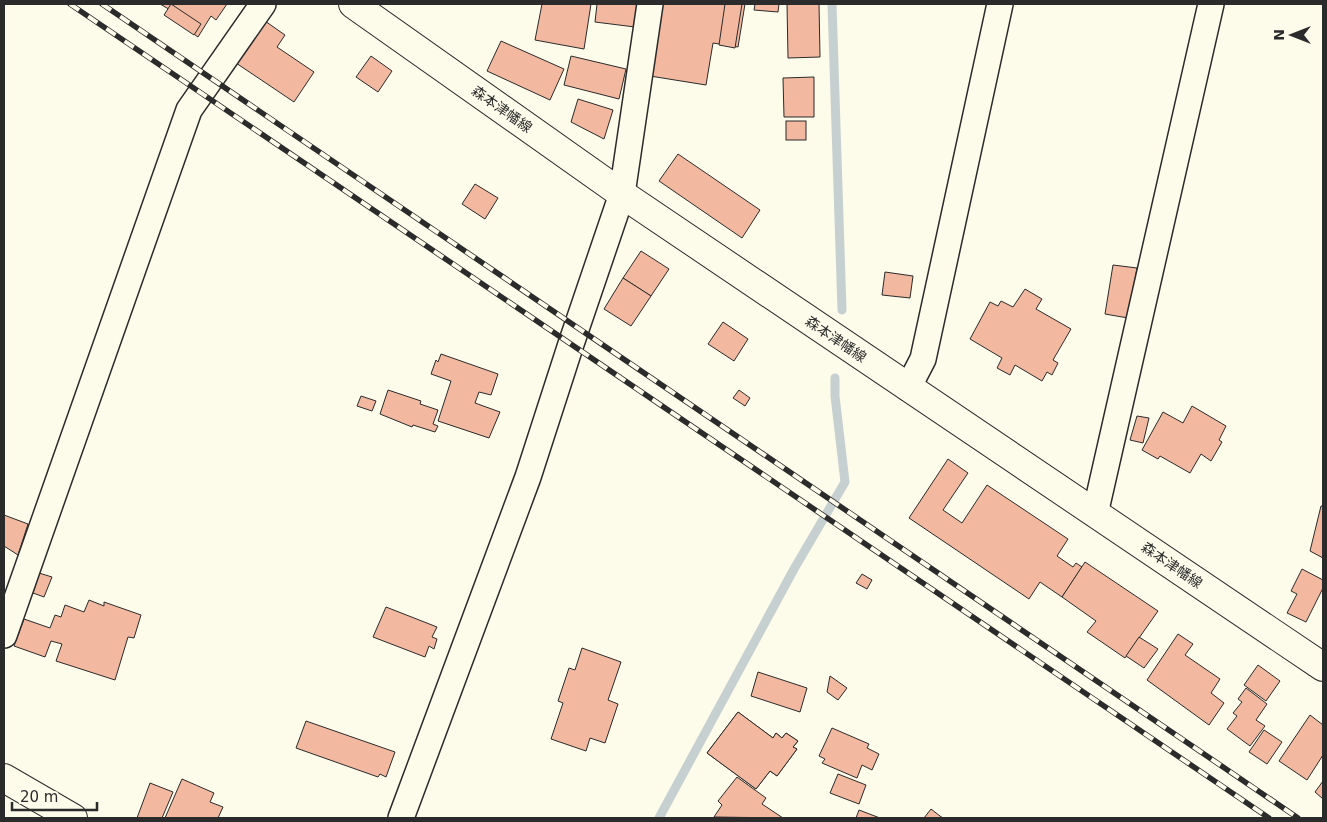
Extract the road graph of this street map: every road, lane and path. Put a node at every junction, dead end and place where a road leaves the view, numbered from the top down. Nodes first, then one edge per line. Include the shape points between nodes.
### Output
1 (263, 4) edge
2 (354, 4) edge
3 (650, 4) edge
4 (1000, 4) edge
5 (1211, 4) edge
6 (622, 194) junction
7 (908, 388) junction
8 (1096, 514) junction
9 (4, 635) edge
10 (1323, 667) edge
11 (4, 778) edge
12 (64, 816) edge
13 (400, 818) edge

1 - 9 street via 189,110
2 - 6 main road, 森本津幡線
3 - 6 street
4 - 7 street via 922,359
5 - 8 street
6 - 7 main road, 森本津幡線
6 - 13 street via 528,477
7 - 8 main road, 森本津幡線
8 - 10 main road, 森本津幡線
11 - 12 main road

